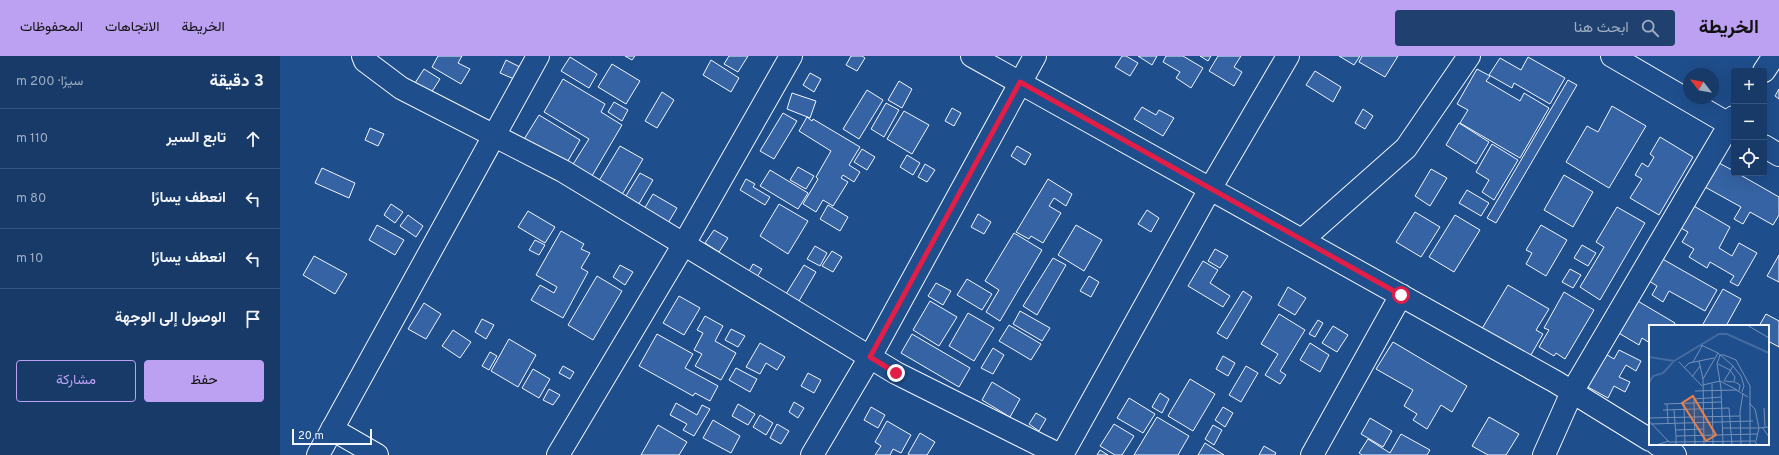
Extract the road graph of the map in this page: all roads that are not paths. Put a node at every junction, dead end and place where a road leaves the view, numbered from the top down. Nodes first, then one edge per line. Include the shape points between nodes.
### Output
1 (363, 56) edge
2 (538, 56) edge
3 (791, 56) edge
4 (972, 56) edge
5 (1035, 56) edge
6 (1288, 56) edge
7 (1469, 56) edge
8 (1612, 56) edge
9 (1774, 56) edge
10 (1766, 68) edge
11 (1020, 82) junction
12 (1731, 122) edge
13 (1731, 125) edge
14 (494, 136) junction
15 (1767, 148) edge
16 (1779, 155) edge
17 (1210, 189) junction
18 (1302, 240) junction
19 (684, 244) junction
20 (1401, 295) junction
21 (870, 357) junction
22 (1572, 392) junction
23 (332, 429) junction
24 (1649, 439) edge
25 (1659, 445) edge
26 (318, 455) edge
27 (377, 455) edge
28 (558, 455) edge
29 (812, 455) edge
30 (1061, 455) edge
31 (1312, 455) edge
32 (1544, 455) edge
33 (1675, 455) edge

1 - 14 street via 365,61 401,88
2 - 14 street
3 - 19 street
4 - 11 street
5 - 11 street
6 - 17 street
7 - 18 street via 1406,148
8 - 12 street
9 - 10 street
11 - 17 street
11 - 21 street
13 - 22 street
14 - 19 street via 563,171
14 - 23 street
15 - 16 street
17 - 18 street
17 - 30 street
18 - 20 street
19 - 21 street
19 - 28 street
20 - 22 street
20 - 31 street
21 - 29 street
21 - 30 street via 896,373
22 - 24 street
22 - 32 street
23 - 26 street
23 - 27 street
25 - 33 street

